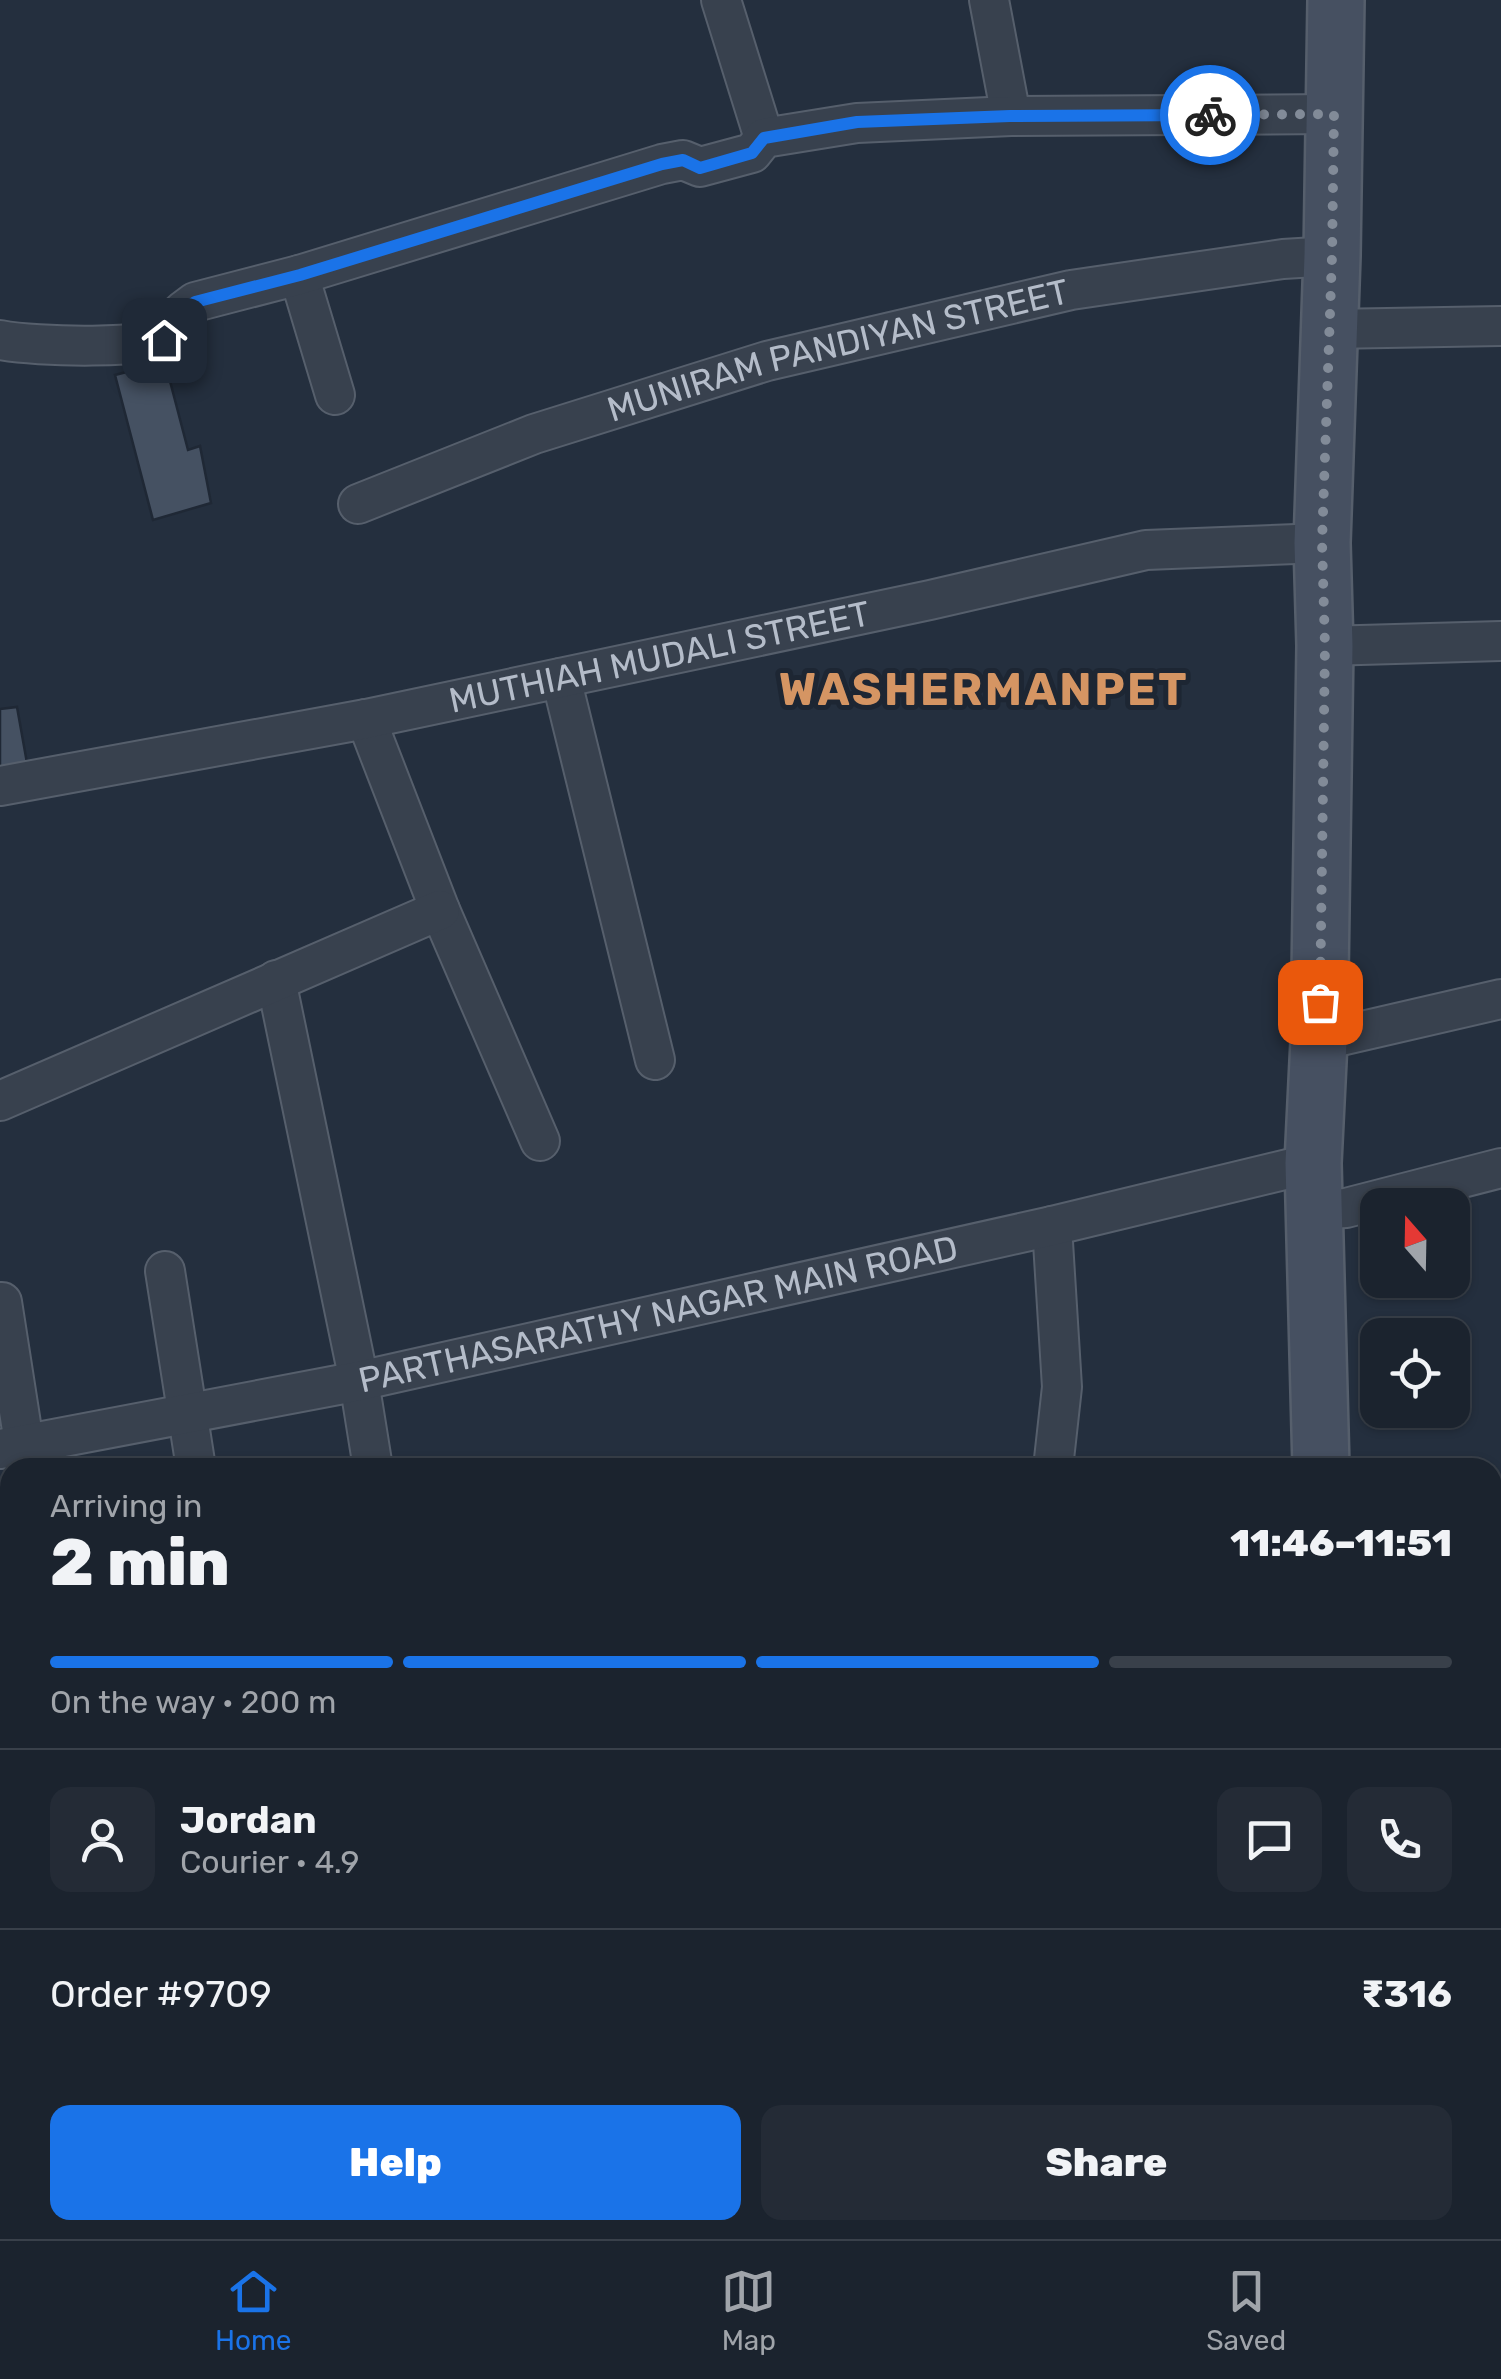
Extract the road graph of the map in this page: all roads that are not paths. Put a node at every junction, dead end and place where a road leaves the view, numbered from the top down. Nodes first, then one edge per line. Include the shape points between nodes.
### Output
1 (721, 0) edge
2 (989, 0) edge
3 (1336, 0) edge
4 (1334, 114) junction
5 (1010, 116) junction
6 (764, 138) junction
7 (1332, 256) junction
8 (300, 275) junction
9 (1501, 326) edge
10 (1330, 329) junction
11 (0, 340) edge
12 (336, 394) dead end
13 (358, 504) dead end
14 (1322, 542) junction
15 (1501, 641) edge
16 (1325, 646) junction
17 (561, 678) junction
18 (366, 719) junction
19 (0, 786) edge
20 (440, 910) junction
21 (276, 980) junction
22 (1501, 998) edge
23 (1319, 1041) junction
24 (655, 1060) dead end
25 (0, 1101) edge
26 (540, 1141) dead end
27 (1501, 1168) edge
28 (1313, 1186) junction
29 (1052, 1226) junction
30 (165, 1271) dead end
31 (2, 1302) edge
32 (359, 1381) junction
33 (189, 1413) junction
34 (12, 1446) edge
35 (195, 1458) edge
36 (371, 1458) edge
37 (1055, 1458) edge
38 (1322, 1458) edge

1 - 6 street
2 - 5 street
3 - 4 main road
4 - 5 street
4 - 7 main road
5 - 6 street via 857,122
6 - 8 street via 752,153 700,168 683,160 662,164
7 - 10 main road
7 - 13 street, MUNIRAM PANDIYAN STREET via 1070,290 767,361 534,434
8 - 11 street via 195,302 183,311 185,327 172,340
8 - 12 street
9 - 10 street
10 - 14 main road
14 - 16 main road
14 - 17 street, MUTHIAH MUDALI STREET via 1146,550
15 - 16 street
16 - 23 main road
17 - 18 street, MUTHIAH MUDALI STREET
17 - 24 street
18 - 19 street, MUTHIAH MUDALI STREET
18 - 20 street
20 - 21 street
20 - 26 street
21 - 25 street
21 - 32 street
22 - 23 street
23 - 28 main road
27 - 28 street, PARTHASARATHY NAGAR MAIN ROAD via 1346,1208
28 - 29 street, PARTHASARATHY NAGAR MAIN ROAD
28 - 38 main road
29 - 32 street, PARTHASARATHY NAGAR MAIN ROAD
29 - 37 street via 1062,1387
30 - 33 street
31 - 34 street
32 - 33 street, PARTHASARATHY NAGAR MAIN ROAD
32 - 36 street
33 - 34 street, PARTHASARATHY NAGAR MAIN ROAD
33 - 35 street

